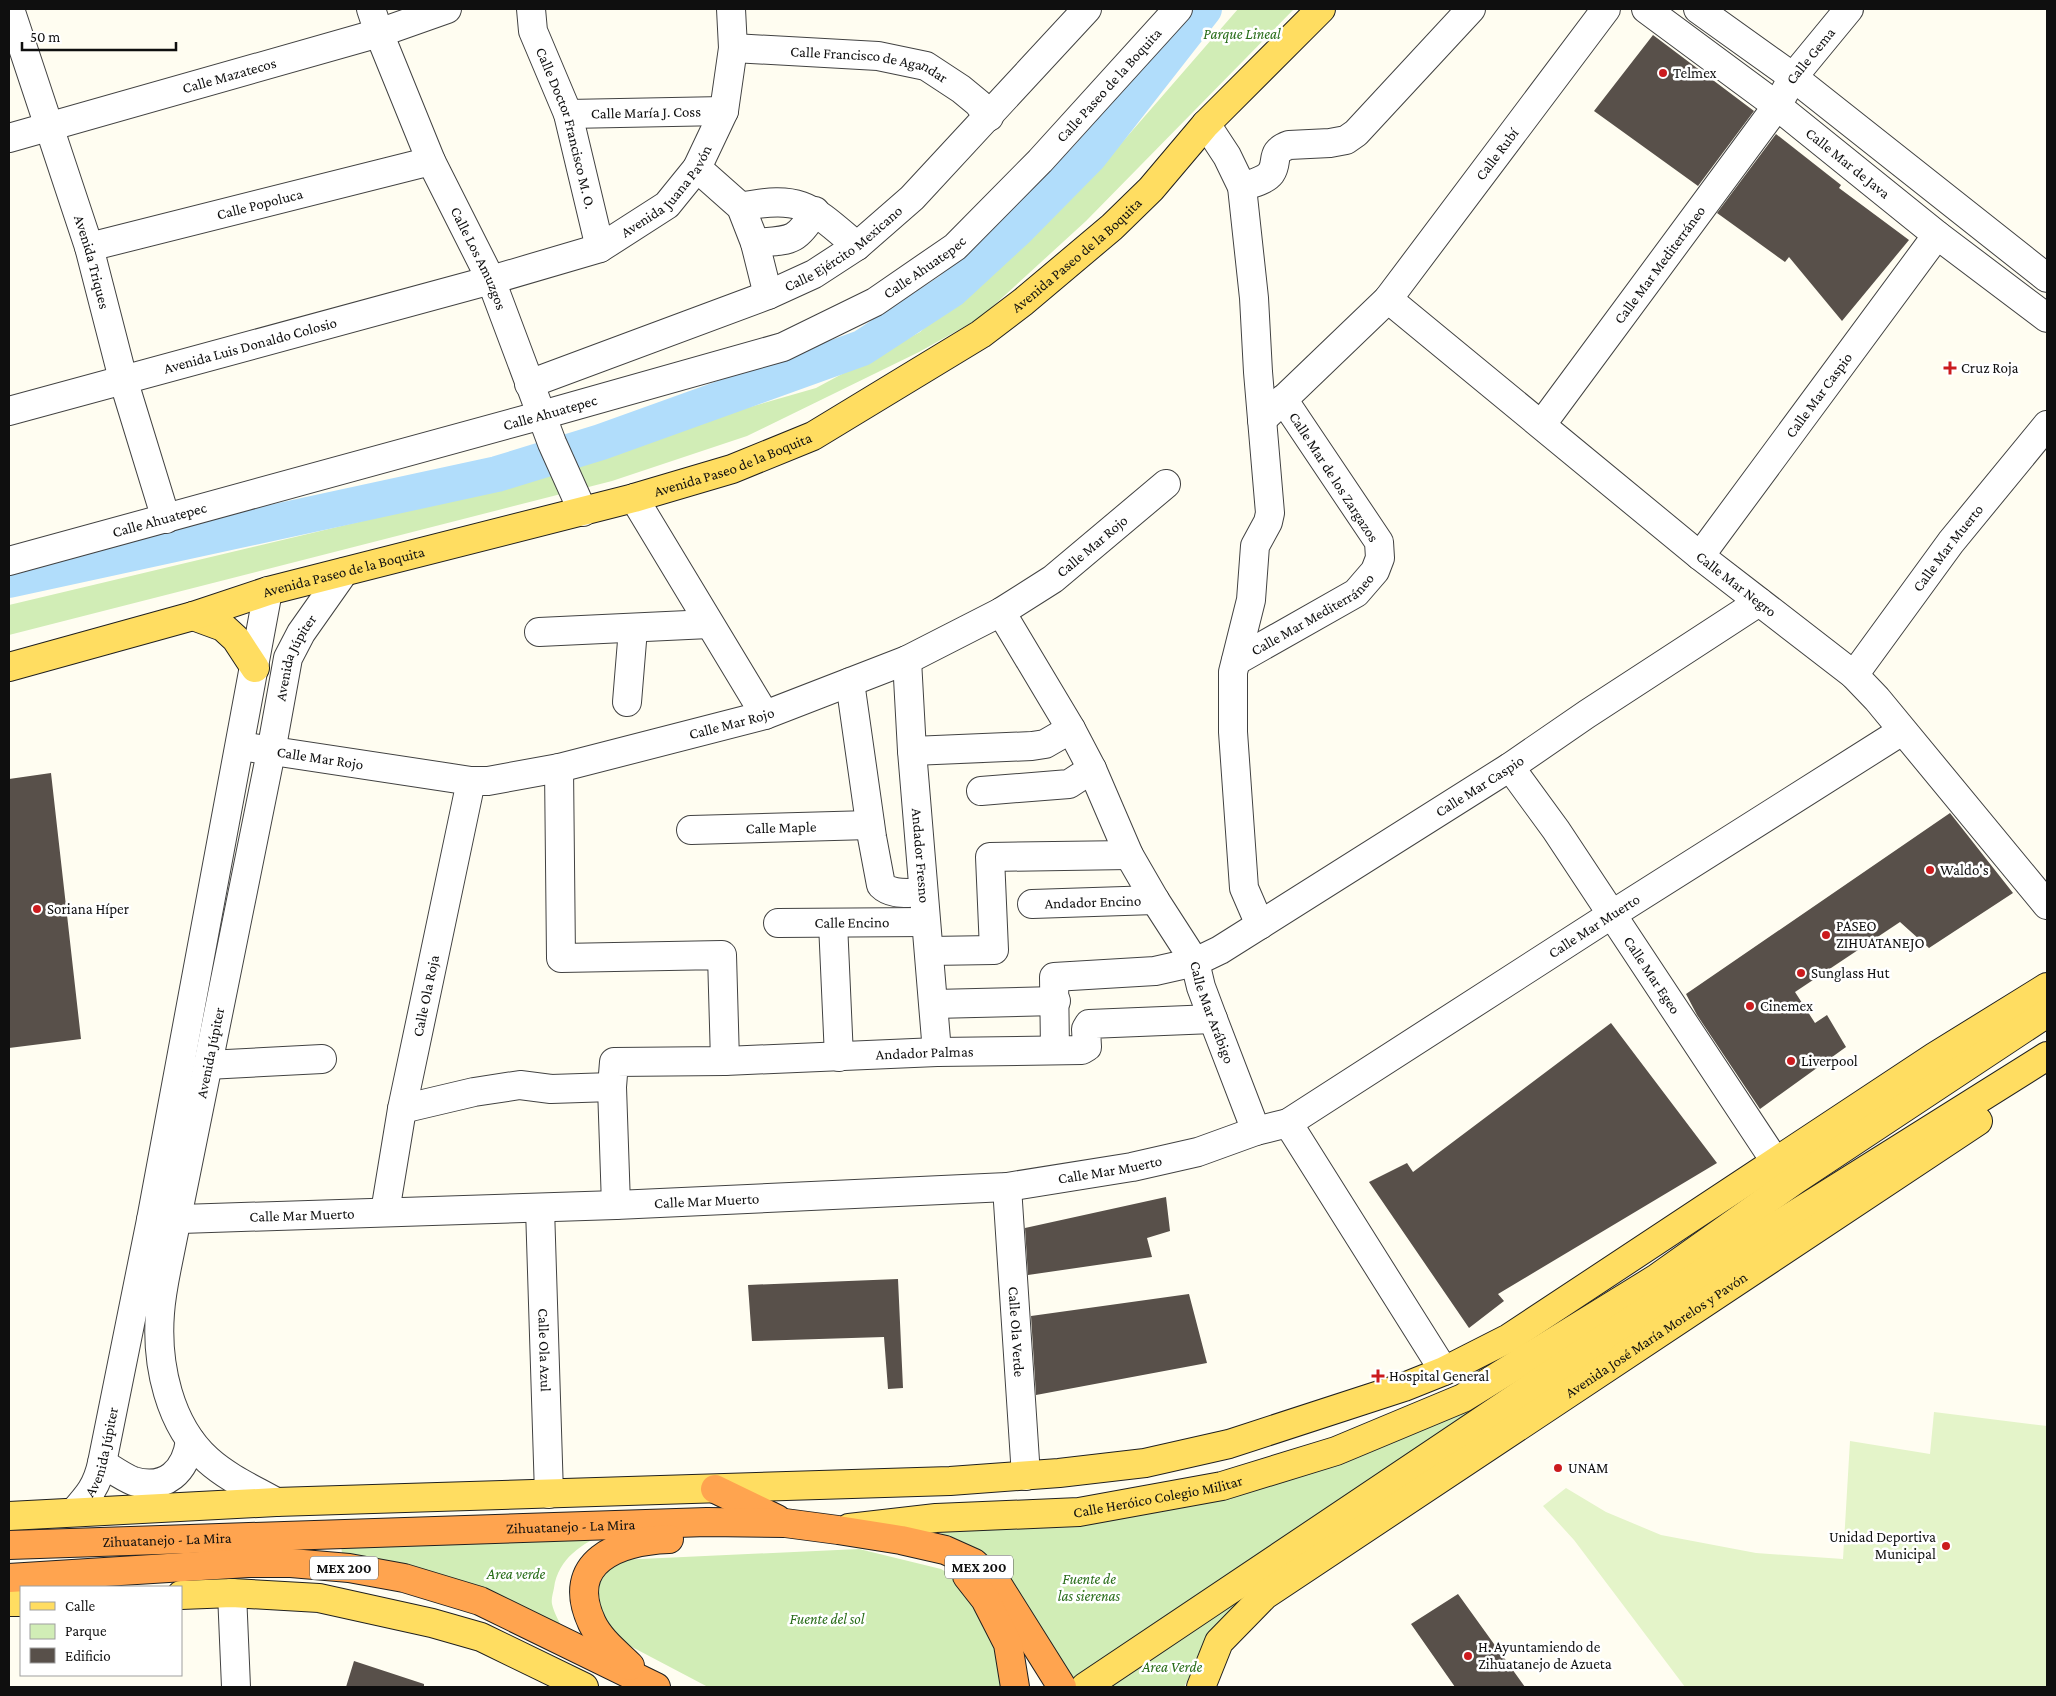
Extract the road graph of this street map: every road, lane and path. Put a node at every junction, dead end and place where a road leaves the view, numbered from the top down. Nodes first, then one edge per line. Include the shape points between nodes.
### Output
1 (10, 9) edge
2 (447, 9) edge
3 (531, 9) edge
4 (730, 9) edge
5 (1088, 9) edge
6 (1178, 9) edge
7 (1321, 9) edge
8 (1471, 9) edge
9 (1606, 9) edge
10 (1646, 9) edge
11 (1698, 9) edge
12 (1849, 9) edge
13 (375, 21) edge
14 (733, 48) junction
15 (1793, 77) junction
16 (1777, 106) junction
17 (724, 111) junction
18 (568, 114) junction
19 (989, 117) junction
20 (1206, 124) junction
21 (49, 126) junction
22 (9, 138) edge
23 (431, 161) junction
24 (1040, 161) joint
25 (697, 168) junction
26 (1242, 187) junction
27 (741, 207) junction
28 (815, 211) junction
29 (1937, 235) junction
30 (1998, 239) junction
31 (755, 243) junction
32 (857, 246) junction
33 (89, 247) junction
34 (600, 248) junction
35 (1976, 264) junction
36 (2047, 278) edge
37 (491, 280) junction
38 (768, 295) junction
39 (1388, 299) junction
40 (2047, 318) edge
41 (124, 379) junction
42 (529, 384) junction
43 (1282, 399) junction
44 (9, 411) edge
45 (542, 415) junction
46 (1262, 420) junction
47 (1542, 424) junction
48 (2047, 425) edge
49 (1166, 484) dead end
50 (634, 498) junction
51 (582, 512) junction
52 (166, 519) junction
53 (1700, 556) junction
54 (1380, 558) joint
55 (9, 561) edge
56 (344, 572) junction
57 (268, 591) junction
58 (1759, 602) junction
59 (1001, 612) junction
60 (193, 616) junction
61 (709, 624) junction
62 (633, 629) junction
63 (539, 632) dead end
64 (907, 660) junction
65 (1236, 661) junction
66 (9, 667) edge
67 (255, 668) junction
68 (1854, 675) junction
69 (850, 682) junction
70 (627, 702) dead end
71 (766, 715) junction
72 (1072, 729) junction
73 (1902, 730) junction
74 (240, 746) junction
75 (912, 750) junction
76 (271, 752) junction
77 (1510, 767) junction
78 (559, 768) junction
79 (1092, 769) junction
80 (471, 781) junction
81 (981, 791) dead end
82 (870, 825) junction
83 (691, 830) dead end
84 (1129, 855) junction
85 (923, 893) junction
86 (1155, 900) junction
87 (1032, 904) dead end
88 (2047, 905) edge
89 (1611, 915) junction
90 (925, 922) junction
91 (778, 923) dead end
92 (833, 923) junction
93 (1254, 929) junction
94 (930, 951) junction
95 (1195, 962) junction
96 (2047, 987) edge
97 (1055, 989) junction
98 (934, 1004) junction
99 (2047, 1013) edge
100 (1213, 1019) junction
101 (1055, 1050) junction
102 (937, 1052) junction
103 (2047, 1056) edge
104 (839, 1057) junction
105 (322, 1059) dead end
106 (725, 1061) junction
107 (207, 1065) junction
108 (613, 1075) junction
109 (2047, 1075) edge
110 (402, 1109) junction
111 (1288, 1123) junction
112 (1256, 1131) junction
113 (1775, 1161) junction
114 (1008, 1187) junction
115 (616, 1205) junction
116 (540, 1208) junction
117 (385, 1212) junction
118 (164, 1220) junction
119 (1636, 1253) junction
120 (1657, 1278) junction
121 (1444, 1371) junction
122 (1498, 1425) junction
123 (190, 1440) junction
124 (102, 1464) junction
125 (1026, 1476) junction
126 (715, 1489) junction
127 (549, 1494) junction
128 (276, 1502) junction
129 (74, 1512) junction
130 (9, 1516) edge
131 (786, 1523) junction
132 (838, 1530) junction
133 (9, 1544) edge
134 (945, 1550) junction
135 (9, 1578) edge
136 (232, 1593) junction
137 (182, 1595) edge
138 (651, 1685) edge
139 (236, 1687) edge
140 (584, 1687) edge
141 (1015, 1687) edge
142 (1062, 1687) edge
143 (1086, 1687) edge
144 (1200, 1687) edge

1 - 21 street, Avenida Triques
2 - 13 street, Calle Mazatecos
3 - 18 street, Calle Doctor Francisco M. O. via 534,31
4 - 14 street, Avenida Juana Pavón
5 - 19 street, Calle Ejército Mexicano
6 - 24 street, Calle Paseo de la Boquita
7 - 20 main road, Avenida Paseo de la Boquita
8 - 26 street via 1356,133 1346,140 1280,148 1275,155 1272,172
9 - 39 street, Calle Rubí
10 - 16 street, Calle Mar de Java
11 - 15 street
12 - 15 street, Calle Gema
13 - 21 street, Calle Mazatecos
13 - 23 street, Calle Los Amuzgos
14 - 17 street, Avenida Juana Pavón
14 - 19 street, Calle Francisco de Agandar via 878,56 926,66 961,89
15 - 16 street, Calle Gema
15 - 30 street
16 - 29 street, Calle Mar de Java
16 - 47 street, Calle Mar Mediterráneo
17 - 18 street, Calle María J. Coss
17 - 25 street, Avenida Juana Pavón
18 - 34 street, Calle Doctor Francisco M. O.
19 - 32 street, Calle Ejército Mexicano via 912,198
20 - 26 street via 1228,156
20 - 50 main road, Avenida Paseo de la Boquita via 1151,189 1112,227 981,334 813,436 732,469
21 - 22 street, Calle Mazatecos
21 - 33 street, Avenida Triques
23 - 33 street, Calle Popoluca
23 - 37 street, Calle Los Amuzgos
24 - 45 street, Calle Ahuatepec via 955,246 875,302 782,347
25 - 27 street
25 - 34 street, Avenida Juana Pavón via 667,205
26 - 46 street
27 - 28 street via 788,202
27 - 31 street
28 - 31 street via 804,230 794,238
28 - 32 street
29 - 35 street, Calle Mar de Java
29 - 53 street, Calle Mar Caspio
30 - 35 street
30 - 36 street
31 - 38 street
32 - 38 street, Calle Ejército Mexicano via 814,274
33 - 41 street, Avenida Triques
34 - 37 street, Avenida Juana Pavón
35 - 40 street, Calle Mar de Java
37 - 41 street, Avenida Luis Donaldo Colosio
37 - 42 street, Calle Los Amuzgos
38 - 42 street, Calle Ejército Mexicano
39 - 43 street
39 - 47 street, Calle Mar Negro
41 - 44 street, Avenida Luis Donaldo Colosio
41 - 52 street, Avenida Triques
42 - 45 street, Calle Los Amuzgos
43 - 46 street
43 - 54 street, Calle Mar de los Zargazos via 1379,542
45 - 51 street, Calle Los Amuzgos
45 - 52 street, Calle Ahuatepec
46 - 65 street via 1270,513 1256,546 1251,600
47 - 53 street, Calle Mar Negro
48 - 68 street, Calle Mar Muerto via 1952,542
49 - 59 street, Calle Mar Rojo via 1052,579
50 - 51 main road, Avenida Paseo de la Boquita
50 - 61 street
51 - 56 main road, Avenida Paseo de la Boquita
52 - 55 street, Calle Ahuatepec
53 - 58 street, Calle Mar Negro
54 - 65 street, Calle Mar Mediterráneo via 1375,571 1356,593
56 - 57 main road, Avenida Paseo de la Boquita
56 - 76 street, Avenida Júpiter via 301,633 288,658
57 - 60 main road, Avenida Paseo de la Boquita
57 - 67 street, Avenida Júpiter
58 - 68 street, Calle Mar Negro
58 - 77 street, Calle Mar Caspio
59 - 64 street, Calle Mar Rojo
59 - 72 street, Calle Mar Arábigo
60 - 66 main road, Avenida Paseo de la Boquita
60 - 67 main road via 222,627 236,639
61 - 62 street
61 - 71 street
62 - 63 street
62 - 70 street
64 - 69 street, Calle Mar Rojo
64 - 75 street, Andador Fresno
65 - 93 street via 1233,672 1233,732 1244,888
67 - 74 street, Avenida Júpiter
68 - 73 street, Calle Mar Negro
69 - 71 street, Calle Mar Rojo
69 - 82 street
71 - 78 street, Calle Mar Rojo
72 - 75 street via 1045,744 1032,746
72 - 79 street, Calle Mar Arábigo
73 - 88 street, Calle Mar Negro
73 - 89 street, Calle Mar Muerto
74 - 76 street, Calle Mar Rojo
74 - 118 street, Avenida Júpiter
75 - 85 street, Andador Fresno
76 - 80 street, Calle Mar Rojo
76 - 107 street, Avenida Júpiter
77 - 89 street, Calle Mar Egeo
77 - 93 street, Calle Mar Caspio
78 - 80 street, Calle Mar Rojo
78 - 106 street via 561,958 722,955
79 - 81 street via 1070,784
79 - 84 street, Calle Mar Arábigo
80 - 110 street, Calle Ola Roja
82 - 83 street, Calle Maple
82 - 85 street via 881,885 896,892
84 - 86 street, Calle Mar Arábigo
84 - 94 street via 990,857 994,950
85 - 90 street, Andador Fresno
86 - 87 street, Andador Encino
86 - 95 street, Calle Mar Arábigo
89 - 111 street, Calle Mar Muerto
89 - 113 street, Calle Mar Egeo
90 - 92 street, Calle Encino
90 - 94 street, Andador Fresno
91 - 92 street, Calle Encino
92 - 104 street
93 - 95 street, Calle Mar Caspio
94 - 98 street, Andador Fresno
95 - 97 street
95 - 100 street, Calle Mar Arábigo
96 - 113 main road
97 - 98 street
97 - 101 street
98 - 102 street, Andador Fresno
99 - 120 main road via 1795,1180
100 - 101 street, Andador Palmas via 1096,1022 1086,1029 1087,1047 1082,1050
100 - 112 street, Calle Mar Arábigo
101 - 102 street, Andador Palmas
102 - 104 street, Andador Palmas
103 - 122 main road, Avenida José María Morelos y Pavón via 1712,1267
104 - 106 street, Andador Palmas
105 - 107 street
106 - 108 street, Andador Palmas
107 - 118 street, Avenida Júpiter
108 - 110 street, Andador Palmas via 551,1088 520,1085 474,1092
108 - 115 street
109 - 122 main road, Avenida José María Morelos y Pavón
110 - 117 street, Calle Ola Roja
111 - 112 street
111 - 121 street
112 - 114 street, Calle Mar Muerto via 1198,1152 1132,1167
113 - 119 main road
114 - 115 street, Calle Mar Muerto
114 - 125 street, Calle Ola Verde
115 - 116 street, Calle Mar Muerto
116 - 117 street, Calle Mar Muerto
116 - 127 street, Calle Ola Azul
117 - 118 street, Calle Mar Muerto
118 - 123 street, Avenida Júpiter via 167,1267 160,1313 161,1356 171,1404
118 - 124 street, Avenida Júpiter
119 - 120 main road
119 - 121 main road via 1509,1338
120 - 132 main road, Calle Heróico Colegio Militar via 1463,1398 1336,1451 1222,1486 1079,1512 936,1518
121 - 125 main road via 1229,1444 1145,1463
122 - 143 main road, Avenida José María Morelos y Pavón via 1282,1555
122 - 144 main road, Avenida José María Morelos y Pavón via 1265,1595 1219,1642
123 - 124 street via 180,1470 167,1480 149,1484 132,1481
123 - 128 street, Avenida Júpiter via 227,1475
124 - 129 street, Avenida Júpiter via 92,1492
125 - 126 main road
126 - 127 main road
126 - 131 highway
127 - 128 main road
128 - 129 main road
129 - 130 main road
131 - 132 highway, Zihuatanejo - La Mira / MEX 200
131 - 133 highway, Zihuatanejo - La Mira / MEX 200 via 697,1522
132 - 134 highway, Zihuatanejo - La Mira / MEX 200
132 - 138 highway via 644,1540 614,1549 601,1557 592,1566 584,1591 592,1623 604,1640
134 - 141 highway via 985,1599 1008,1644
134 - 142 highway, Zihuatanejo - La Mira / MEX 200 via 974,1563 998,1585
135 - 138 highway, Zihuatanejo - La Mira / MEX 200 via 248,1563 349,1568 404,1578 480,1601
136 - 137 main road
136 - 139 street
136 - 140 main road via 319,1598 432,1623 481,1637

